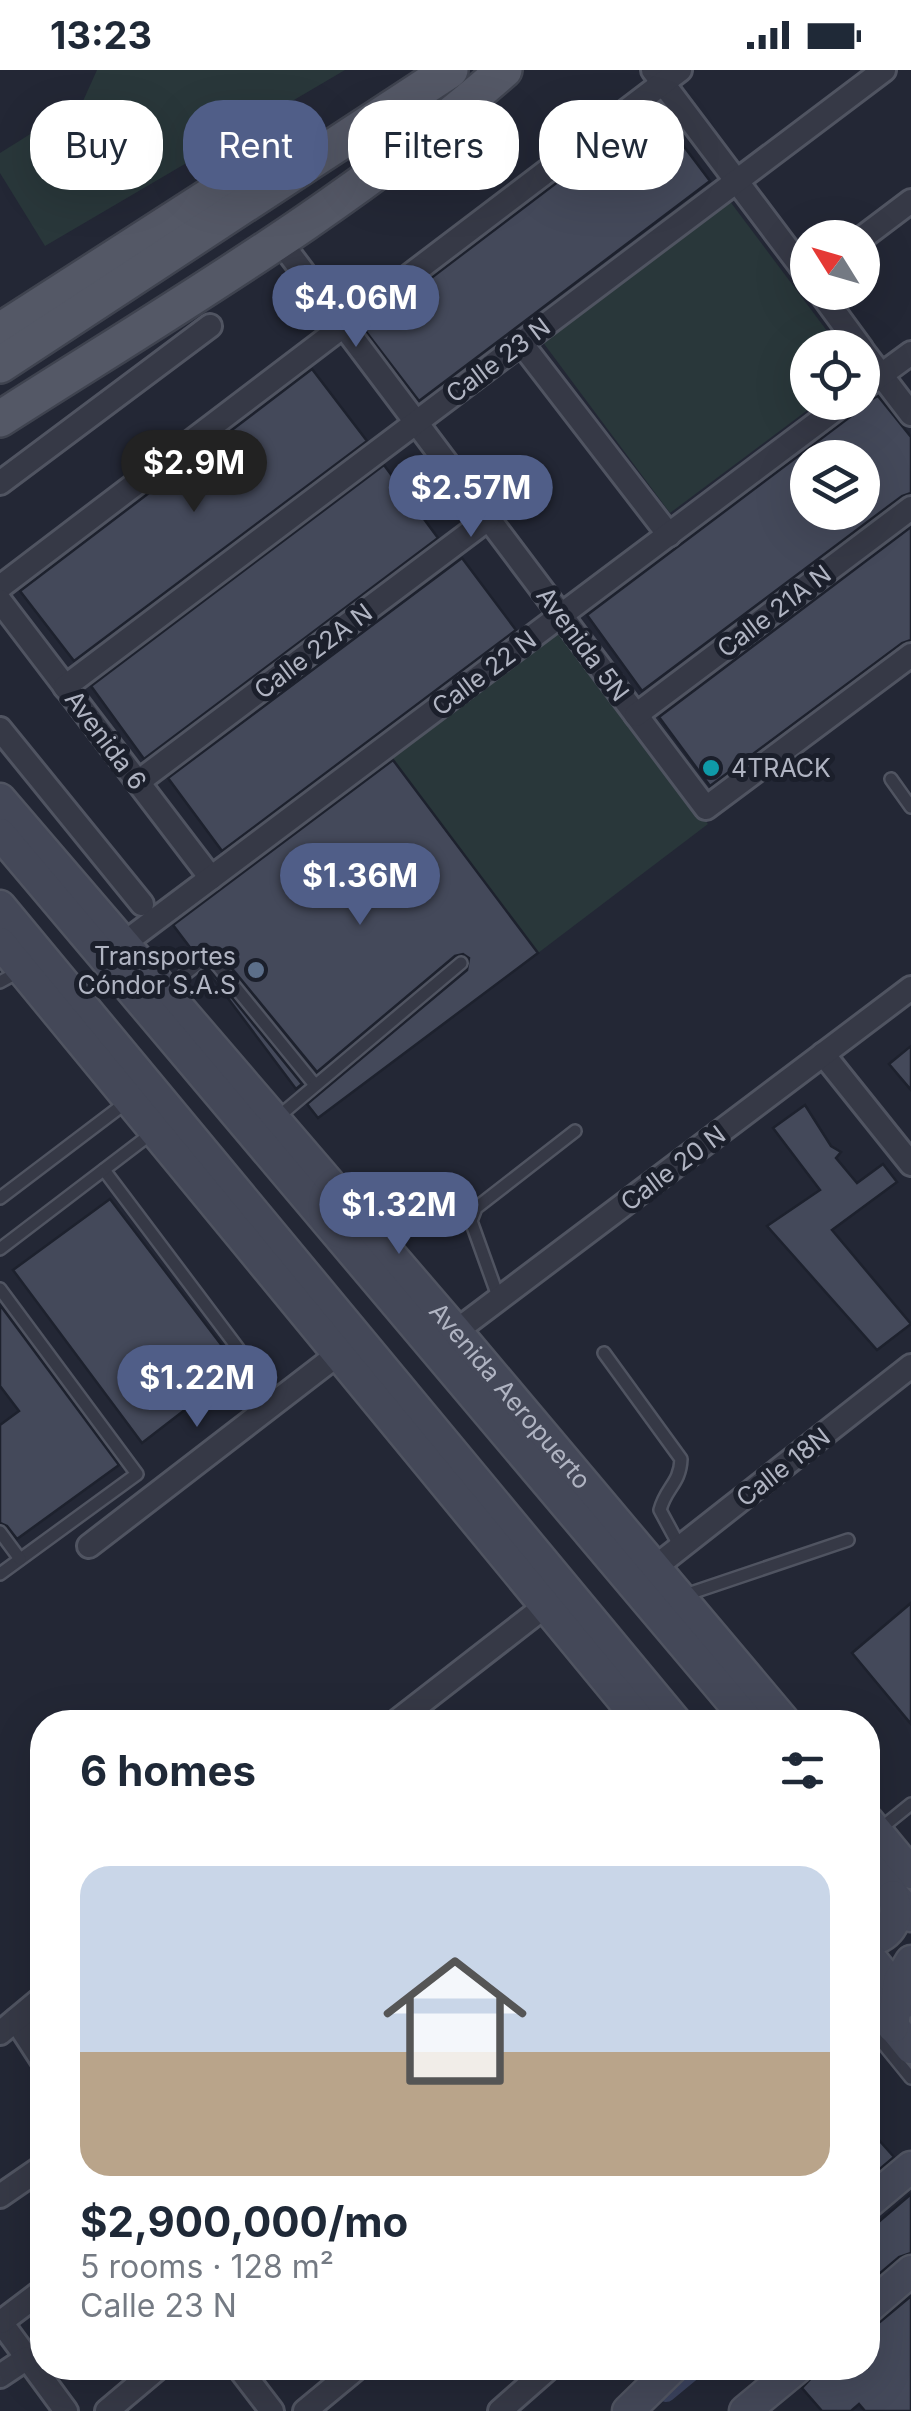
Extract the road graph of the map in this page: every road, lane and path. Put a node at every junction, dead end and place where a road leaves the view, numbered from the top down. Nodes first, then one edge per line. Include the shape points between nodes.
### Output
1 (406, 70) edge
2 (450, 70) edge
3 (504, 70) edge
4 (884, 70) edge
5 (665, 74) edge
6 (415, 100) edge
7 (440, 100) edge
8 (348, 149) edge
9 (348, 152) edge
10 (736, 181) junction
11 (911, 202) edge
12 (880, 225) edge
13 (278, 240) junction
14 (790, 252) edge
15 (210, 326) dead end
16 (343, 326) junction
17 (0, 331) edge
18 (521, 343) junction
19 (911, 353) edge
20 (0, 365) edge
21 (880, 376) edge
22 (880, 389) edge
23 (0, 395) edge
24 (911, 414) edge
25 (0, 419) edge
26 (821, 420) edge
27 (416, 422) junction
28 (0, 483) edge
29 (911, 508) edge
30 (488, 518) junction
31 (668, 535) junction
32 (0, 587) edge
33 (0, 601) edge
34 (561, 616) junction
35 (911, 655) edge
36 (65, 686) junction
37 (636, 715) junction
38 (0, 729) edge
39 (891, 779) dead end
40 (138, 782) junction
41 (0, 799) edge
42 (911, 806) edge
43 (0, 834) edge
44 (211, 878) junction
45 (142, 904) dead end
46 (0, 906) edge
47 (0, 943) edge
48 (123, 944) junction
49 (461, 963) dead end
50 (12, 976) edge
51 (911, 988) edge
52 (164, 992) junction
53 (823, 1054) junction
54 (315, 1084) junction
55 (129, 1100) junction
56 (274, 1120) junction
57 (154, 1131) junction
58 (576, 1131) dead end
59 (911, 1164) edge
60 (104, 1170) junction
61 (317, 1188) junction
62 (0, 1198) edge
63 (234, 1227) junction
64 (276, 1237) junction
65 (0, 1249) edge
66 (0, 1290) edge
67 (499, 1299) junction
68 (446, 1339) junction
69 (240, 1350) dead end
70 (604, 1352) dead end
71 (336, 1355) junction
72 (911, 1366) edge
73 (402, 1412) junction
74 (0, 1532) edge
75 (848, 1540) dead end
76 (90, 1546) dead end
77 (680, 1548) junction
78 (20, 1560) junction
79 (654, 1568) junction
80 (0, 1574) edge
81 (680, 1597) junction
82 (544, 1608) junction
83 (412, 1710) edge
84 (631, 1710) edge
85 (665, 1710) edge
86 (740, 1710) edge
87 (775, 1710) edge
88 (911, 1804) edge
89 (891, 1863) edge
90 (880, 1935) edge
91 (911, 1961) edge
92 (880, 1987) edge
93 (30, 2008) edge
94 (891, 2016) edge
95 (8, 2027) edge
96 (30, 2048) edge
97 (911, 2078) edge
98 (911, 2167) edge
99 (30, 2175) edge
100 (880, 2192) edge
101 (0, 2196) edge
102 (911, 2271) edge
103 (880, 2298) edge
104 (30, 2300) edge
105 (0, 2321) edge
106 (27, 2358) junction
107 (30, 2362) edge
108 (0, 2376) edge
109 (43, 2380) edge
110 (144, 2380) edge
111 (249, 2380) edge
112 (342, 2380) edge
113 (535, 2380) edge
114 (660, 2380) edge
115 (782, 2380) edge
116 (66, 2411) edge
117 (107, 2411) edge
118 (272, 2411) edge
119 (305, 2411) edge
120 (500, 2411) edge
121 (628, 2411) edge
122 (745, 2411) edge

1 - 17 main road
2 - 6 main road
3 - 7 main road
3 - 13 main road via 421,142
4 - 10 street, Calle 23 N
5 - 10 street
5 - 16 street
8 - 20 main road
9 - 23 main road
10 - 14 street
10 - 18 street, Calle 23 N
11 - 12 street
13 - 16 street, Avenida 5N
13 - 25 main road
15 - 28 street
16 - 27 street, Avenida 5N
16 - 32 street
18 - 27 street, Calle 23 N
18 - 31 street
19 - 21 street
22 - 24 street
26 - 31 street, Calle 22 N
27 - 30 street, Avenida 5N
27 - 36 street, Calle 23 N
29 - 37 street, Calle 21A N
30 - 34 street, Avenida 5N
30 - 40 street, Calle 22A N
31 - 34 street, Calle 22 N
33 - 36 street, Avenida 6
34 - 37 street, Avenida 5N
34 - 44 street, Calle 22 N
35 - 37 street, Avenida 5N via 706,808
36 - 40 street, Avenida 6
38 - 45 street
39 - 42 lane
40 - 44 street, Avenida 6
41 - 48 main road, Avenida Aeropuerto
43 - 61 main road, Avenida Aeropuerto
44 - 48 street, Calle 22 N
46 - 64 main road
47 - 50 main road
48 - 52 main road, Avenida Aeropuerto
49 - 54 lane
50 - 55 main road
51 - 53 street, Calle 20 N
52 - 54 lane via 208,954
52 - 56 main road, Avenida Aeropuerto
53 - 59 street
53 - 67 street, Calle 20 N
54 - 56 lane
55 - 57 main road
55 - 62 lane
56 - 61 main road, Avenida Aeropuerto
57 - 60 lane
57 - 63 main road
58 - 67 lane via 476,1208 471,1221
60 - 65 lane
60 - 69 lane
61 - 68 main road, Avenida Aeropuerto
63 - 64 main road
63 - 71 main road
64 - 73 main road
66 - 78 lane via 138,1474
67 - 68 street, Calle 20 N
68 - 79 main road, Avenida Aeropuerto
68 - 86 main road, Avenida Aeropuerto
70 - 77 lane via 682,1459 660,1510
71 - 73 main road
71 - 76 street
72 - 77 street, Calle 18N
73 - 82 main road
73 - 85 main road
74 - 78 lane
75 - 81 lane
77 - 79 street, Calle 18N
78 - 80 lane
79 - 81 main road, Avenida Aeropuerto
81 - 87 main road, Avenida Aeropuerto
82 - 83 street
82 - 84 main road
88 - 89 lane
89 - 90 main road via 895,1920
91 - 94 main road
92 - 94 main road
93 - 95 street
94 - 97 lane
95 - 96 street
98 - 100 main road
99 - 101 street
102 - 103 main road
104 - 105 street
105 - 106 street
106 - 107 street
106 - 108 street
109 - 116 street
110 - 117 street
111 - 118 street
112 - 119 street
113 - 120 street
114 - 121 main road
115 - 122 main road

